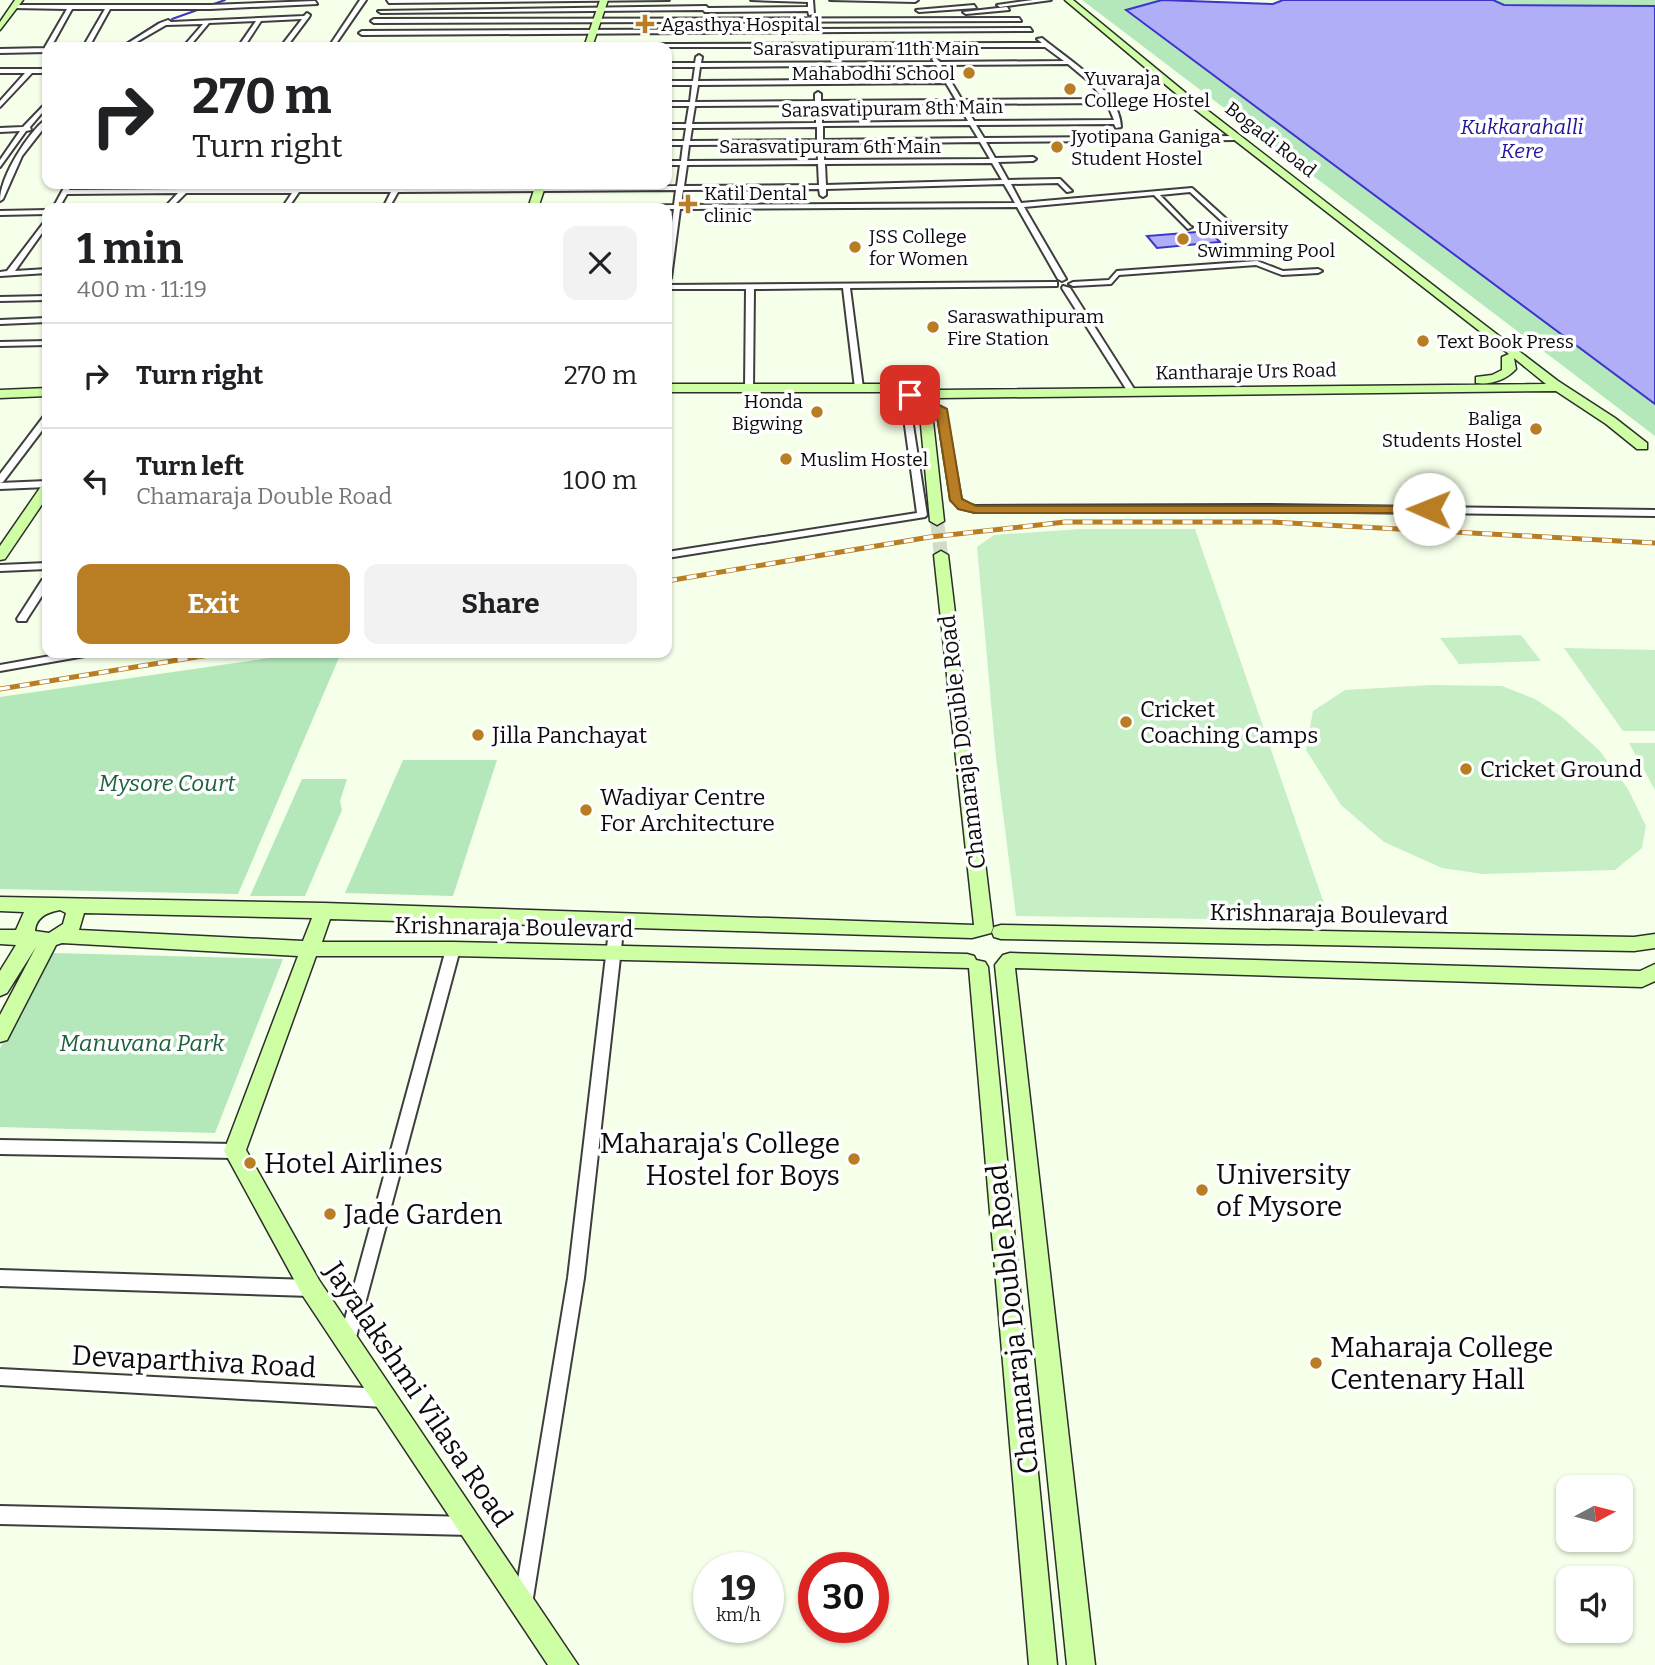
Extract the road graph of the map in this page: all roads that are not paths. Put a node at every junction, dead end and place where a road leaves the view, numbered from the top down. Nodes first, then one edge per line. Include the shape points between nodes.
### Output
1 (181, 0) edge
2 (231, 0) edge
3 (363, 0) edge
4 (389, 0) edge
5 (443, 0) edge
6 (560, 0) edge
7 (604, 0) edge
8 (666, 0) edge
9 (707, 0) edge
10 (754, 0) edge
11 (810, 0) edge
12 (833, 0) edge
13 (915, 0) edge
14 (1048, 0) edge
15 (316, 1) edge
16 (500, 1) edge
17 (1070, 2) edge
18 (17, 3) edge
19 (1003, 5) edge
20 (70, 7) junction
21 (108, 7) junction
22 (174, 7) junction
23 (214, 7) junction
24 (601, 9) junction
25 (705, 9) junction
26 (810, 9) junction
27 (381, 11) junction
28 (494, 12) junction
29 (920, 13) junction
30 (306, 17) junction
31 (260, 19) junction
32 (704, 20) junction
33 (813, 20) junction
34 (843, 20) junction
35 (913, 20) junction
36 (1019, 20) junction
37 (374, 21) junction
38 (488, 21) junction
39 (598, 21) junction
40 (206, 23) junction
41 (162, 24) junction
42 (0, 28) edge
43 (918, 30) junction
44 (1030, 30) junction
45 (815, 31) junction
46 (594, 32) junction
47 (702, 32) junction
48 (362, 33) junction
49 (482, 33) junction
50 (51, 42) edge
51 (89, 42) edge
52 (122, 42) edge
53 (133, 42) edge
54 (190, 42) edge
55 (244, 42) edge
56 (288, 42) edge
57 (334, 42) edge
58 (352, 42) edge
59 (477, 42) edge
60 (590, 42) edge
61 (672, 45) edge
62 (700, 45) junction
63 (816, 45) junction
64 (927, 45) junction
65 (1046, 45) junction
66 (42, 49) edge
67 (0, 51) edge
68 (938, 63) junction
69 (1066, 63) junction
70 (756, 64) junction
71 (817, 64) junction
72 (672, 65) edge
73 (698, 65) junction
74 (0, 71) edge
75 (30, 71) junction
76 (42, 71) edge
77 (948, 81) junction
78 (758, 82) junction
79 (818, 82) junction
80 (672, 83) edge
81 (695, 83) junction
82 (959, 101) junction
83 (1108, 101) junction
84 (818, 102) junction
85 (692, 103) junction
86 (756, 103) junction
87 (672, 104) edge
88 (0, 105) edge
89 (42, 110) edge
90 (1118, 122) junction
91 (972, 123) junction
92 (689, 125) junction
93 (820, 125) junction
94 (672, 126) edge
95 (42, 129) edge
96 (0, 130) edge
97 (24, 130) junction
98 (42, 130) edge
99 (1119, 138) junction
100 (1238, 138) junction
101 (982, 140) junction
102 (820, 141) junction
103 (672, 143) edge
104 (686, 143) junction
105 (4, 152) edge
106 (1033, 159) dead end
107 (993, 160) junction
108 (821, 162) junction
109 (672, 163) edge
110 (683, 163) junction
111 (0, 165) edge
112 (1007, 185) junction
113 (822, 187) junction
114 (672, 188) edge
115 (680, 188) junction
116 (223, 189) edge
117 (185, 190) junction
118 (65, 191) joint
119 (1069, 191) dead end
120 (1155, 193) junction
121 (0, 200) edge
122 (59, 203) edge
123 (172, 203) edge
124 (1019, 205) junction
125 (823, 206) junction
126 (672, 207) edge
127 (677, 207) junction
128 (42, 212) edge
129 (0, 213) edge
130 (0, 219) edge
131 (42, 220) edge
132 (1228, 225) dead end
133 (1188, 228) dead end
134 (42, 230) edge
135 (672, 235) edge
136 (42, 271) edge
137 (1318, 271) dead end
138 (10, 272) junction
139 (0, 274) edge
140 (1064, 284) junction
141 (846, 285) junction
142 (750, 286) junction
143 (672, 287) edge
144 (42, 298) edge
145 (0, 299) edge
146 (1452, 306) junction
147 (42, 320) edge
148 (13, 321) junction
149 (0, 322) edge
150 (0, 343) edge
151 (42, 343) edge
152 (1508, 357) junction
153 (1469, 382) junction
154 (1323, 386) junction
155 (1549, 386) junction
156 (672, 388) edge
157 (749, 388) junction
158 (859, 388) junction
159 (1504, 388) junction
160 (1131, 389) junction
161 (912, 391) junction
162 (42, 394) edge
163 (672, 394) edge
164 (0, 395) edge
165 (929, 397) junction
166 (42, 425) edge
167 (1655, 455) edge
168 (0, 480) edge
169 (0, 486) edge
170 (42, 486) edge
171 (42, 493) edge
172 (1655, 513) edge
173 (937, 521) tunnel mouth
174 (3, 549) edge
175 (672, 554) edge
176 (941, 555) tunnel mouth
177 (42, 566) edge
178 (0, 568) edge
179 (42, 588) edge
180 (22, 619) dead end
181 (57, 658) edge
182 (0, 668) edge
183 (0, 904) edge
184 (46, 906) junction
185 (72, 906) junction
186 (324, 910) junction
187 (617, 922) junction
188 (986, 931) junction
189 (0, 937) edge
190 (47, 938) junction
191 (1655, 941) edge
192 (310, 949) junction
193 (453, 949) junction
194 (614, 954) junction
195 (1008, 963) junction
196 (973, 964) junction
197 (1651, 977) edge
198 (0, 988) edge
199 (0, 1034) edge
200 (0, 1147) edge
201 (235, 1151) junction
202 (0, 1278) edge
203 (311, 1288) junction
204 (347, 1341) junction
205 (0, 1377) edge
206 (385, 1398) junction
207 (0, 1515) edge
208 (471, 1527) junction
209 (523, 1604) junction
210 (564, 1665) edge
211 (1043, 1665) edge
212 (1081, 1665) edge

1 - 22 street
2 - 23 street
3 - 57 street
4 - 5 street
4 - 27 street
5 - 16 street
6 - 7 street
6 - 16 street
7 - 8 street
7 - 24 main road
9 - 25 street
10 - 11 street
11 - 26 street
12 - 13 street
12 - 34 street
13 - 29 street
14 - 19 street
15 - 23 street
15 - 30 street
16 - 28 street
17 - 100 main road, Bogadi Road
18 - 20 street
18 - 42 main road
19 - 29 street
19 - 36 street
20 - 21 street
20 - 50 street
21 - 22 street
21 - 51 street
22 - 23 street
22 - 52 street
23 - 40 street
23 - 41 street
24 - 25 street
24 - 28 street
24 - 39 main road
25 - 26 street
25 - 32 street
26 - 33 street
27 - 28 street
27 - 37 street
28 - 38 street
29 - 35 street
30 - 31 street
30 - 56 street
31 - 40 street
31 - 55 street
32 - 33 street
32 - 39 street
32 - 47 street
33 - 34 street
33 - 45 street
34 - 35 street
35 - 36 street
35 - 43 street
36 - 44 street
37 - 38 street
37 - 48 street
38 - 39 street
38 - 49 street
39 - 46 main road
40 - 41 street
40 - 54 street
41 - 53 street
43 - 44 street
43 - 45 street
43 - 64 street
44 - 65 street
45 - 47 street
45 - 63 street
46 - 47 street
46 - 49 street
46 - 60 main road
47 - 62 street
48 - 49 street
48 - 58 street
49 - 59 street
61 - 62 street
62 - 63 street
62 - 73 street
63 - 64 street
63 - 71 street
64 - 65 street
64 - 68 street
65 - 69 street
66 - 67 street
68 - 69 street, Sarasvatipuram 11th Main
68 - 71 street, Sarasvatipuram 11th Main
68 - 77 street
69 - 83 street
70 - 71 street, Sarasvatipuram 11th Main
70 - 73 street, Sarasvatipuram 11th Main
70 - 78 street
71 - 79 street
72 - 73 street, Sarasvatipuram 11th Main
73 - 81 street
74 - 75 street
75 - 76 street
75 - 88 street
77 - 79 street
77 - 82 street
78 - 79 street
78 - 81 street
78 - 86 street
79 - 84 street
80 - 81 street
81 - 85 street
82 - 83 street
82 - 84 street
82 - 91 street
83 - 90 street
84 - 86 street
84 - 93 street
85 - 86 street
85 - 87 street
85 - 92 street
89 - 97 street
90 - 91 street, Sarasvatipuram 8th Main
90 - 99 street
91 - 93 street, Sarasvatipuram 8th Main
91 - 101 street
92 - 93 street, Sarasvatipuram 8th Main
92 - 94 street, Sarasvatipuram 8th Main
92 - 104 street
93 - 102 street
95 - 97 street
96 - 97 street
97 - 105 street
98 - 121 street via 19,156
99 - 100 street
99 - 101 street
100 - 146 main road, Bogadi Road
101 - 102 street
101 - 107 street
102 - 104 street
102 - 108 street
103 - 104 street
104 - 110 street
105 - 111 street
106 - 107 street, Sarasvatipuram 6th Main
107 - 108 street, Sarasvatipuram 6th Main
107 - 112 street
108 - 110 street, Sarasvatipuram 6th Main
108 - 113 street
109 - 110 street, Sarasvatipuram 6th Main
110 - 115 street
112 - 113 street
112 - 119 street via 1060,181
112 - 124 street
113 - 115 street
113 - 125 street
114 - 115 street
115 - 127 street
116 - 117 street
117 - 118 street
117 - 123 street
118 - 122 street
120 - 124 street
120 - 132 street via 1192,190
120 - 133 street
124 - 125 street
124 - 140 street
125 - 127 street
126 - 127 street
127 - 135 street
128 - 129 street
130 - 131 street
134 - 138 street
136 - 138 street
137 - 140 street via 1282,273 1257,263 1117,273 1111,282
138 - 139 street
140 - 141 street
140 - 160 street
141 - 142 street
141 - 158 street
142 - 143 street
142 - 157 street
144 - 145 street
146 - 152 main road, Bogadi Road
146 - 155 main road, Bogadi Road
147 - 148 street
148 - 149 street
148 - 150 street
150 - 151 street
152 - 153 main road via 1510,369 1498,378
152 - 155 main road, Bogadi Road
153 - 154 main road, Kantharaje Urs Road
153 - 155 main road, Kantharaje Urs Road
154 - 159 main road, Kantharaje Urs Road
154 - 160 main road, Kantharaje Urs Road
155 - 159 main road
155 - 159 main road, Kantharaje Urs Road
155 - 167 main road, Bogadi Road
156 - 157 main road
157 - 158 main road
158 - 161 main road
160 - 165 main road, Kantharaje Urs Road
161 - 163 main road
161 - 165 main road via 914,399
162 - 164 main road
165 - 172 street via 941,409 956,500 975,509
165 - 173 main road
165 - 175 street via 907,411 922,515
166 - 168 street
169 - 170 street
171 - 174 main road
176 - 188 main road, Chamaraja Double Road
177 - 178 street
179 - 180 street
181 - 182 street
183 - 184 main road
184 - 185 main road, Krishnaraja Boulevard
184 - 190 main road via 26,922 26,934
185 - 186 main road, Krishnaraja Boulevard
185 - 190 main road via 76,922
186 - 187 main road, Krishnaraja Boulevard
186 - 192 main road
187 - 188 main road, Krishnaraja Boulevard
187 - 194 street
188 - 191 main road, Krishnaraja Boulevard via 1620,944
188 - 195 main road via 1012,942
188 - 196 main road via 962,941 961,948
189 - 190 main road, Krishnaraja Boulevard
190 - 192 main road, Krishnaraja Boulevard
190 - 198 main road
190 - 199 main road
192 - 193 main road, Krishnaraja Boulevard
192 - 201 main road
193 - 194 main road, Krishnaraja Boulevard
193 - 204 street
194 - 196 main road, Krishnaraja Boulevard
194 - 209 street via 576,1278
195 - 196 main road via 992,969
195 - 197 main road
195 - 212 main road, Chamaraja Double Road
196 - 211 main road, Chamaraja Double Road
200 - 201 street
201 - 203 main road, Jayalakshmi Vilasa Road
202 - 203 street
203 - 204 main road, Jayalakshmi Vilasa Road
204 - 206 main road, Jayalakshmi Vilasa Road
205 - 206 street, Devaparthiva Road
206 - 208 main road, Jayalakshmi Vilasa Road
207 - 208 street
208 - 209 main road, Jayalakshmi Vilasa Road
209 - 210 main road, Jayalakshmi Vilasa Road

